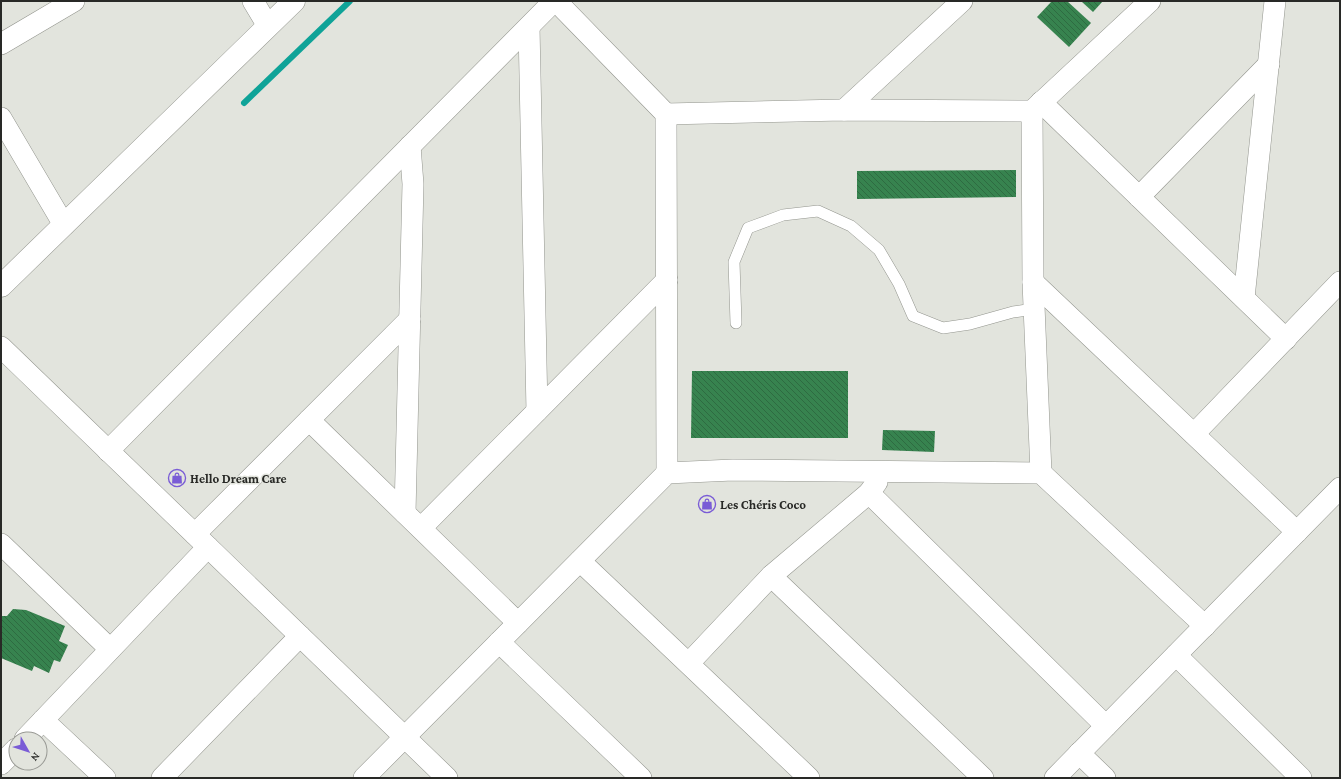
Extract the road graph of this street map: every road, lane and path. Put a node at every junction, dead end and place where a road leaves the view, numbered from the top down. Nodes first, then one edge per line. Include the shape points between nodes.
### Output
1 (74, 1) edge
2 (253, 1) edge
3 (294, 1) edge
4 (555, 1) edge
5 (962, 1) edge
6 (1150, 1) edge
7 (1276, 1) edge
8 (268, 26) junction
9 (529, 27) junction
10 (1, 44) edge
11 (1269, 64) junction
12 (1037, 106) junction
13 (844, 110) junction
14 (666, 114) junction
15 (1, 118) edge
16 (7, 142) edge
17 (410, 146) junction
18 (1139, 197) junction
19 (64, 225) junction
20 (667, 280) junction
21 (1033, 282) junction
22 (1340, 282) edge
23 (1, 286) edge
24 (1244, 298) junction
25 (1034, 309) junction
26 (410, 320) junction
27 (736, 323) dead end
28 (1286, 338) junction
29 (2, 350) edge
30 (537, 411) junction
31 (309, 420) junction
32 (1194, 434) junction
33 (108, 451) junction
34 (883, 472) junction
35 (1041, 472) junction
36 (667, 473) junction
37 (1340, 488) edge
38 (869, 493) junction
39 (405, 513) junction
40 (421, 528) junction
41 (1297, 532) junction
42 (201, 541) junction
43 (1, 544) edge
44 (580, 561) junction
45 (771, 576) junction
46 (518, 623) junction
47 (1205, 626) junction
48 (300, 636) junction
49 (499, 642) junction
50 (110, 649) junction
51 (1176, 655) junction
52 (689, 663) junction
53 (43, 720) junction
54 (1106, 726) junction
55 (33, 731) edge
56 (405, 737) junction
57 (1079, 753) junction
58 (1, 770) edge
59 (1300, 777) edge
60 (9, 778) edge
61 (105, 778) edge
62 (162, 778) edge
63 (364, 778) edge
64 (447, 778) edge
65 (641, 778) edge
66 (809, 778) edge
67 (983, 778) edge
68 (1055, 778) edge
69 (1105, 778) edge

1 - 10 street
2 - 8 street
3 - 8 street
4 - 9 street
4 - 14 street
5 - 13 street
6 - 12 street
7 - 11 street
8 - 19 street
9 - 17 street
9 - 30 street
11 - 18 street
11 - 24 street
12 - 13 street
12 - 18 street
12 - 21 street
13 - 14 street
14 - 20 street
15 - 16 street
16 - 19 street
17 - 26 street via 413,184
17 - 33 street
18 - 24 street
19 - 23 street
20 - 30 street
20 - 36 street
21 - 25 street
21 - 32 street
22 - 28 street
24 - 28 street
25 - 27 lane via 943,328 913,316 899,284 879,250 851,226 818,212 783,215 748,228 734,262
25 - 35 street
26 - 31 street
26 - 39 street
28 - 32 street
29 - 33 street
30 - 40 street
31 - 39 street
31 - 42 street
32 - 41 street
33 - 42 street
34 - 35 street
34 - 36 street via 733,470
34 - 38 street
35 - 47 street
36 - 44 street
37 - 41 street
38 - 45 street
38 - 54 street
39 - 40 street
40 - 46 street
41 - 47 street
42 - 48 street
42 - 50 street
43 - 50 street
44 - 46 street
44 - 52 street
45 - 52 street
45 - 67 street
46 - 49 street
47 - 51 street
48 - 56 street
48 - 62 street
49 - 56 street
49 - 65 street
50 - 53 street
51 - 54 street
51 - 59 street
52 - 66 street
53 - 55 street
53 - 61 street
54 - 57 street
56 - 63 street
56 - 64 street
57 - 68 street
57 - 69 street
58 - 60 street

